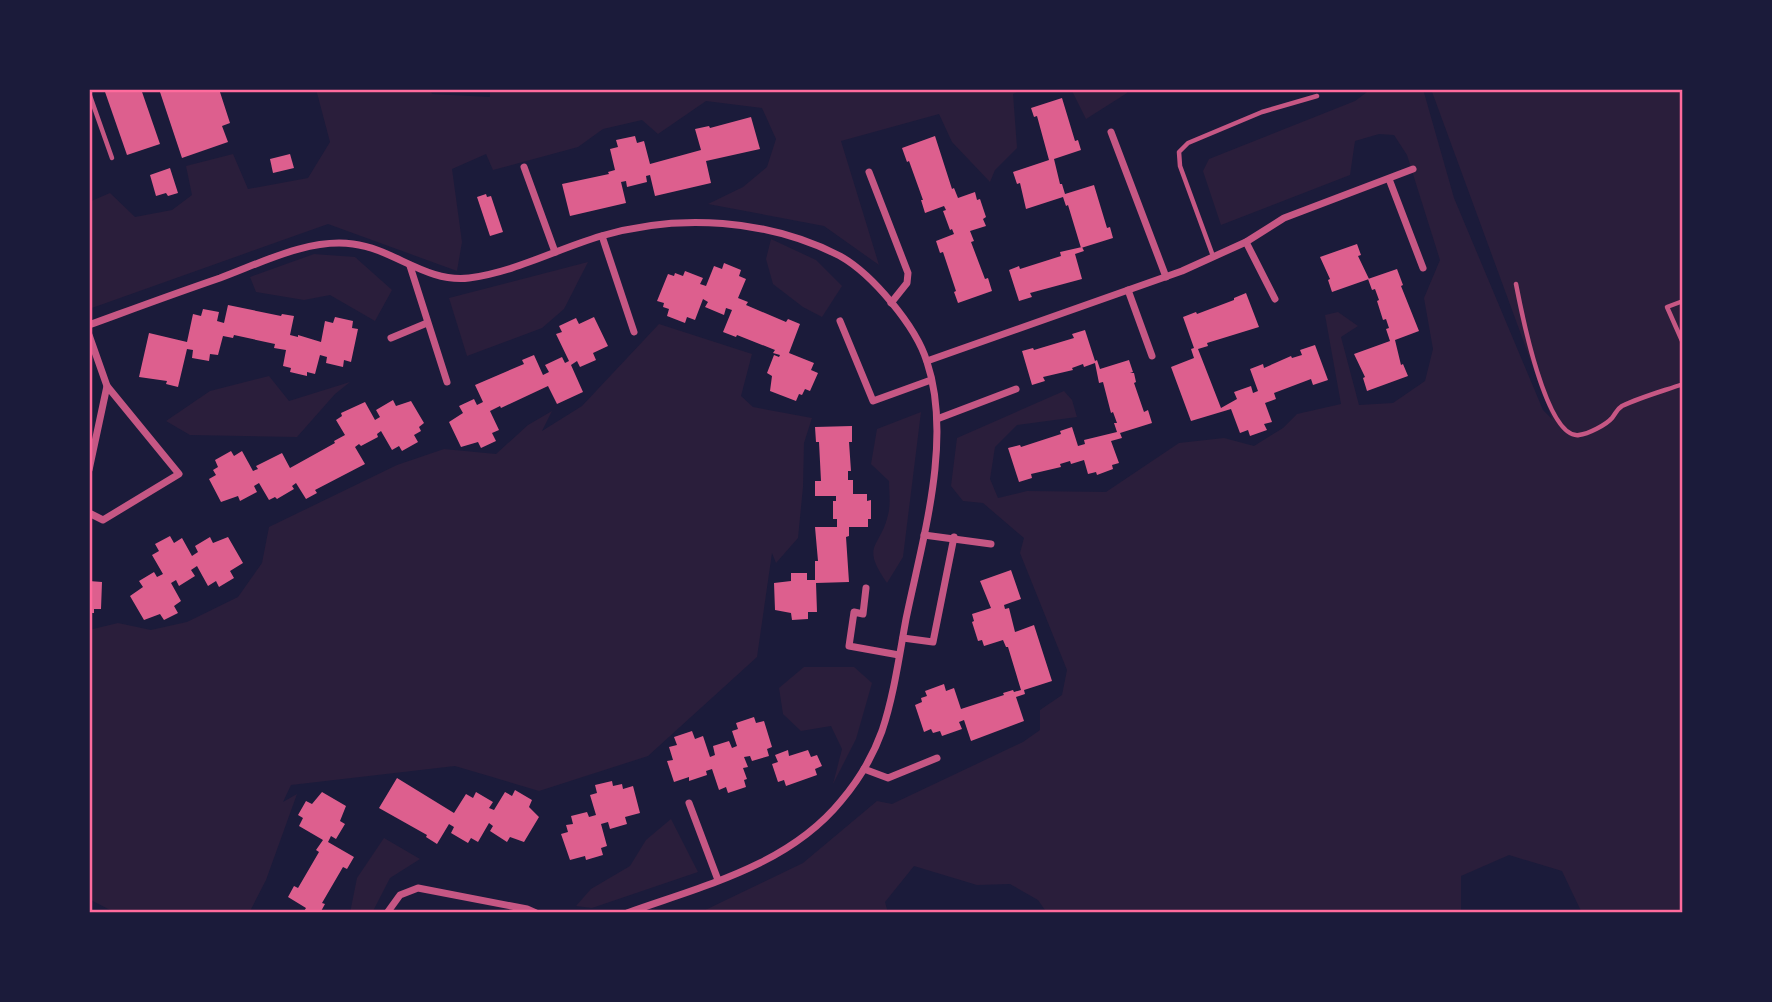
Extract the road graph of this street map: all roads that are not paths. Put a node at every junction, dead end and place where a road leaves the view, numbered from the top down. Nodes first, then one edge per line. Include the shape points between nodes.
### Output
1 (89, 93) edge
2 (1317, 96) dead end
3 (1111, 132) dead end
4 (112, 158) dead end
5 (524, 167) dead end
6 (1413, 169) dead end
7 (869, 172) dead end
8 (1389, 178) junction
9 (602, 236) junction
10 (1246, 242) junction
11 (555, 252) junction
12 (1213, 257) junction
13 (410, 266) junction
14 (1423, 268) dead end
15 (1166, 277) junction
16 (1516, 284) dead end
17 (1128, 290) junction
18 (1275, 299) dead end
19 (1683, 301) edge
20 (891, 303) junction
21 (840, 321) dead end
22 (427, 323) junction
23 (89, 325) edge
24 (634, 332) dead end
25 (89, 335) edge
26 (391, 338) dead end
27 (1683, 343) edge
28 (1152, 356) dead end
29 (927, 361) junction
30 (932, 380) junction
31 (447, 382) dead end
32 (1683, 384) edge
33 (107, 386) junction
34 (1016, 389) dead end
35 (937, 419) junction
36 (89, 470) edge
37 (89, 513) edge
38 (924, 535) junction
39 (954, 537) junction
40 (990, 544) dead end
41 (866, 588) dead end
42 (903, 638) junction
43 (899, 655) junction
44 (937, 758) dead end
45 (864, 769) junction
46 (689, 803) dead end
47 (718, 880) junction
48 (387, 913) edge
49 (536, 913) edge
50 (627, 913) edge

1 - 4 lane
2 - 12 lane via 1262,112 1188,143 1180,152 1180,166
3 - 15 street
5 - 11 street
6 - 8 street
7 - 20 street via 908,273 907,283
8 - 10 street via 1284,218
8 - 14 street
9 - 11 street
9 - 20 street via 694,221 770,230 844,258
9 - 24 street
10 - 12 street
10 - 18 street
11 - 13 street via 466,278
12 - 15 street
13 - 22 street
13 - 23 street via 356,244 331,243 279,256
15 - 17 street
16 - 32 lane via 1541,383 1568,434 1592,430 1619,408
17 - 28 street
17 - 29 street
19 - 27 lane via 1667,307
20 - 29 street
21 - 30 street via 873,401
22 - 26 street
22 - 31 street
25 - 33 street
29 - 30 street
30 - 35 street
33 - 36 street
33 - 37 street via 179,474 103,520
34 - 35 street
35 - 38 street
38 - 39 street
38 - 42 street
39 - 40 street
39 - 42 street via 933,642
41 - 43 street via 863,614 854,612 849,646
42 - 43 street
43 - 45 street via 881,733
44 - 45 street via 888,778
45 - 47 street via 840,803 806,836 765,861
46 - 47 street
47 - 50 street
48 - 49 street via 400,895 418,888

